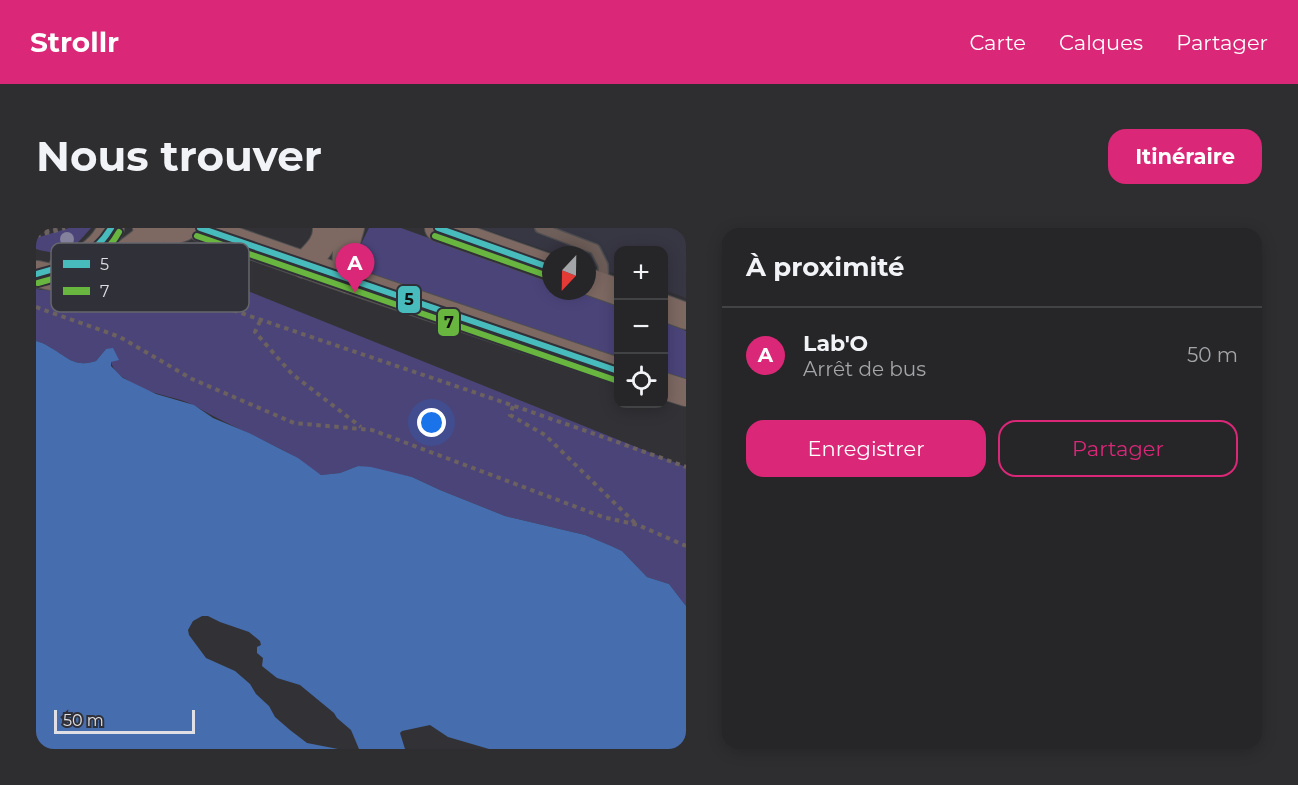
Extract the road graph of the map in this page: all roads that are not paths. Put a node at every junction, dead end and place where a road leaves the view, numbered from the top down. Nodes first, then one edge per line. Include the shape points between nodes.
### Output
1 (111, 228) edge
2 (183, 228) edge
3 (200, 228) edge
4 (326, 228) edge
5 (351, 228) edge
6 (438, 228) edge
7 (540, 228) edge
8 (151, 230) edge
9 (99, 243) edge
10 (134, 243) edge
11 (242, 243) edge
12 (249, 245) edge
13 (304, 265) junction
14 (542, 265) edge
15 (51, 270) edge
16 (36, 274) edge
17 (51, 277) edge
18 (348, 280) junction
19 (603, 287) edge
20 (668, 310) edge
21 (686, 316) edge
22 (614, 370) edge
23 (668, 388) edge
24 (686, 393) edge

1 - 9 street
2 - 8 street via 168,233
3 - 11 street
4 - 13 street via 319,250
5 - 18 street via 345,266
6 - 14 street
7 - 19 lane via 595,249 603,265
8 - 10 street
12 - 13 street
13 - 18 street
15 - 16 street
16 - 17 street
18 - 22 street
20 - 21 street
23 - 24 street

